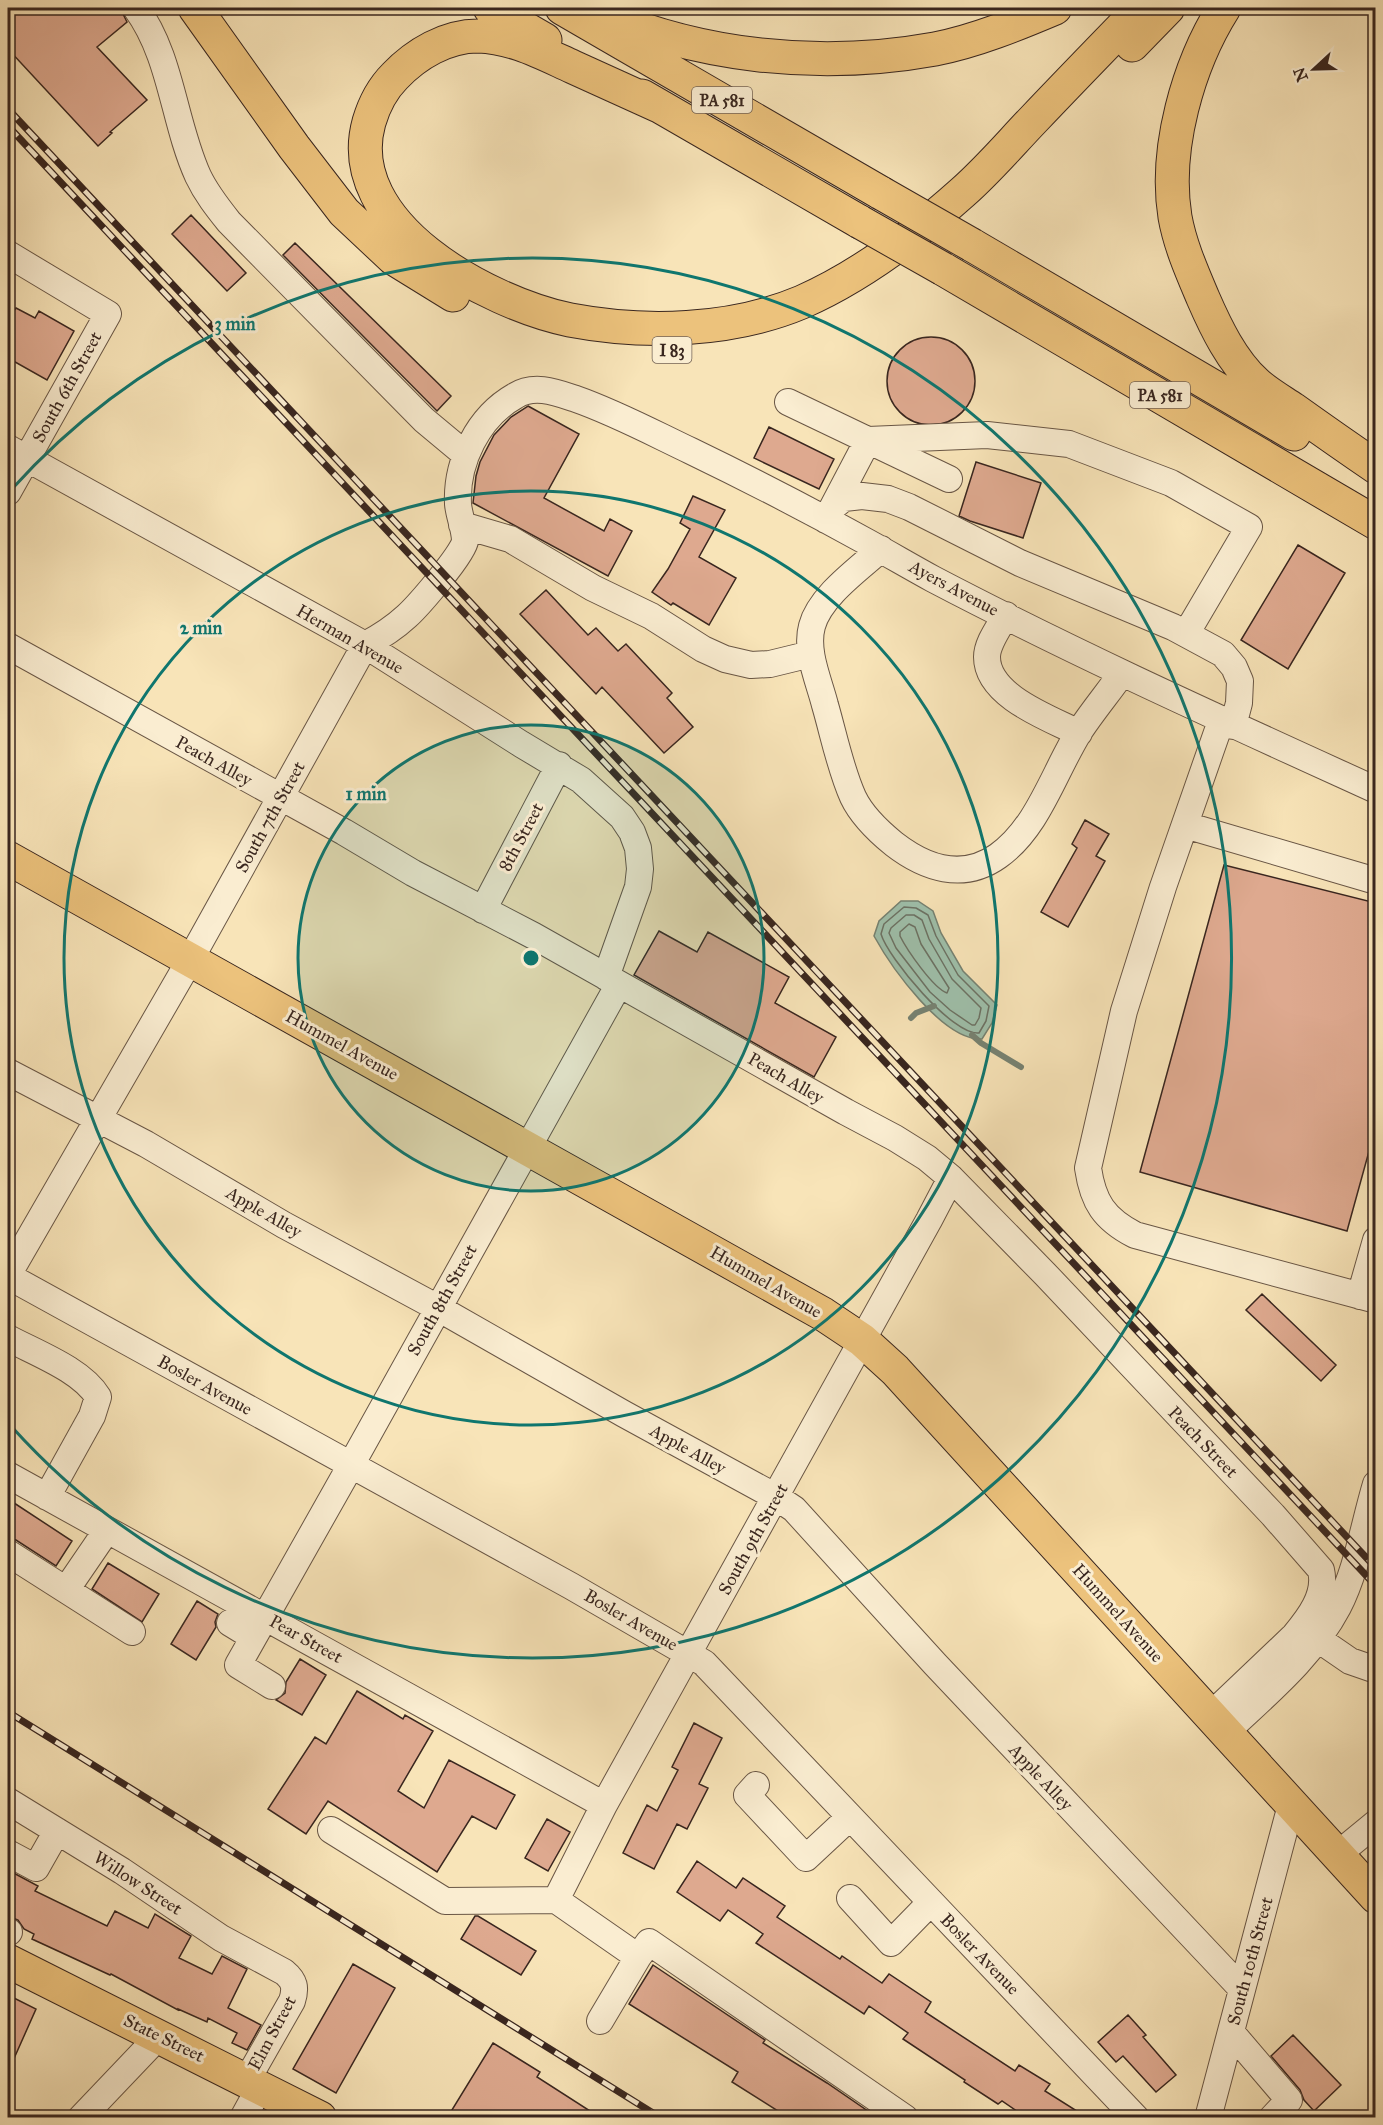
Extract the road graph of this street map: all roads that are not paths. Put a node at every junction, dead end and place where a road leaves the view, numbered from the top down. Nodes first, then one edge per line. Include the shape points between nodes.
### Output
1 (136, 8) edge
2 (195, 8) edge
3 (490, 8) edge
4 (562, 8) edge
5 (588, 8) edge
6 (1055, 8) edge
7 (1141, 8) edge
8 (1168, 8) edge
9 (1224, 8) edge
10 (659, 106) junction
11 (8, 254) edge
12 (788, 402) dead end
13 (868, 440) junction
14 (17, 453) edge
15 (466, 455) junction
16 (1376, 467) edge
17 (949, 479) dead end
18 (1376, 483) edge
19 (8, 492) edge
20 (829, 514) junction
21 (1376, 523) edge
22 (462, 525) junction
23 (881, 549) junction
24 (1006, 615) junction
25 (1186, 634) junction
26 (365, 645) junction
27 (8, 646) edge
28 (811, 654) junction
29 (1122, 673) junction
30 (1227, 723) junction
31 (1079, 733) junction
32 (559, 765) junction
33 (1376, 790) edge
34 (280, 797) junction
35 (1185, 825) junction
36 (8, 858) edge
37 (1376, 881) edge
38 (483, 910) junction
39 (190, 960) junction
40 (612, 980) junction
41 (8, 1072) edge
42 (100, 1119) junction
43 (528, 1148) junction
44 (951, 1178) junction
45 (1376, 1240) edge
46 (8, 1275) edge
47 (1368, 1298) edge
48 (438, 1308) junction
49 (8, 1338) edge
50 (862, 1340) junction
51 (351, 1465) junction
52 (8, 1475) edge
53 (1376, 1484) edge
54 (47, 1497) junction
55 (776, 1497) junction
56 (107, 1530) junction
57 (8, 1553) edge
58 (66, 1590) junction
59 (230, 1623) dead end
60 (260, 1627) junction
61 (132, 1632) dead end
62 (1318, 1640) junction
63 (689, 1653) junction
64 (1376, 1670) edge
65 (272, 1686) dead end
66 (1217, 1724) junction
67 (756, 1785) dead end
68 (8, 1801) edge
69 (604, 1805) junction
70 (1291, 1805) junction
71 (850, 1816) junction
72 (1376, 1823) edge
73 (331, 1830) dead end
74 (57, 1831) junction
75 (8, 1854) edge
76 (1337, 1855) junction
77 (1376, 1897) edge
78 (850, 1898) dead end
79 (556, 1900) junction
80 (931, 1902) junction
81 (8, 1941) edge
82 (638, 1957) junction
83 (269, 1964) joint
84 (1242, 1989) junction
85 (600, 2021) dead end
86 (1231, 2032) junction
87 (159, 2036) junction
88 (254, 2083) junction
89 (1128, 2115) edge
90 (81, 2118) edge
91 (243, 2118) edge
92 (320, 2118) edge
93 (905, 2118) edge
94 (1208, 2118) edge
95 (1272, 2118) edge

1 - 15 street via 158,47 184,136 208,195 229,222 424,420
2 - 8 main road, I 83 via 344,212 393,258 493,317 600,348 662,351 768,336 815,320 894,276 939,241 1000,184
3 - 10 main road, PA 581
4 - 18 main road, PA 581, bridge
5 - 6 main road via 671,38 721,49 832,60 937,48 982,36
7 - 10 main road via 965,191 883,257 800,303 721,323 645,329 606,326 566,319 511,301 441,264 413,240 388,212 366,166 366,133 373,109 390,80 428,50 465,38 516,41
9 - 16 main road via 1197,59 1184,97 1175,144 1173,196 1184,253 1214,324 1256,383
10 - 21 main road, PA 581, bridge
11 - 14 street, South 6th Street via 108,314
12 - 13 street
13 - 17 street
13 - 20 street
13 - 25 street via 987,435 1069,444 1172,483 1249,527
14 - 19 street, South 6th Street
14 - 26 street, Herman Avenue
15 - 20 street, Ayers Avenue via 480,428 496,410 513,397 533,389 542,390 620,416
15 - 22 street via 458,502
20 - 23 street, Ayers Avenue
20 - 25 street via 844,498 888,499 1020,563
22 - 26 street via 465,544 457,558 408,615
22 - 28 street via 510,539 725,659 751,665 770,664
23 - 24 street, Ayers Avenue
23 - 28 street via 817,612
24 - 29 street, Ayers Avenue
24 - 31 street via 987,657 996,684 1032,710
25 - 30 street via 1223,654 1234,667 1240,681 1239,703
26 - 32 street, Herman Avenue
26 - 34 street, South 7th Street
27 - 34 street, Peach Alley
28 - 31 street via 853,798 866,819 884,836 927,865 943,870 962,871 999,856 1037,812
29 - 30 street, Ayers Avenue
29 - 31 street
30 - 33 street, Ayers Avenue
30 - 35 street
32 - 38 street, 8th Street
32 - 40 street, Herman Avenue via 622,817 638,848 638,887
34 - 38 street, Peach Alley
34 - 39 street, South 7th Street
35 - 37 street
35 - 47 street via 1124,1011 1088,1168 1091,1186 1108,1217 1135,1234
36 - 39 main road, Hummel Avenue
38 - 40 street
39 - 42 street, South 7th Street
39 - 43 main road, Hummel Avenue
40 - 43 street, South 8th Street
40 - 44 street, Peach Alley via 895,1138
41 - 42 street, Apple Alley
42 - 46 street, South 7th Street
42 - 48 street, Apple Alley
43 - 48 street, South 8th Street
43 - 50 main road, Hummel Avenue via 823,1314
44 - 50 street, South 9th Street
44 - 66 street, Peach Street via 1321,1570 1322,1590 1303,1626
45 - 47 street
46 - 51 street, Bosler Avenue
48 - 51 street, South 8th Street
48 - 55 street, Apple Alley
49 - 54 street via 78,1376 98,1397 92,1416
50 - 55 street, South 9th Street
50 - 66 main road, Hummel Avenue via 895,1370
51 - 60 street, South 8th Street
51 - 63 street, Bosler Avenue
52 - 54 street, Pear Street
53 - 62 street via 1349,1580
54 - 56 street, Pear Street
55 - 63 street, South 9th Street
55 - 84 street, Apple Alley via 794,1509
56 - 58 street
56 - 60 street, Pear Street
57 - 58 street
58 - 61 street
59 - 60 street
60 - 65 street, South 8th Street via 238,1665
60 - 69 street, Pear Street
62 - 64 street via 1350,1661
62 - 66 street via 1295,1666
63 - 69 street, South 9th Street
63 - 71 street, Bosler Avenue via 704,1663
66 - 70 main road, Hummel Avenue
67 - 71 street via 747,1795 807,1857
68 - 74 street, Willow Street
69 - 79 street, South 9th Street
70 - 76 main road, Hummel Avenue
70 - 84 street, South 10th Street
71 - 80 street, Bosler Avenue
72 - 76 street
73 - 79 street via 445,1901
74 - 75 street via 36,1868
74 - 83 street, Willow Street via 221,1938
76 - 77 main road, Hummel Avenue
78 - 80 street via 891,1943
79 - 82 street
80 - 89 street, Bosler Avenue
81 - 87 main road, State Street
82 - 85 street
82 - 93 street via 649,1942
83 - 88 street, Elm Street via 290,1977 295,1991
84 - 86 street, South 10th Street
86 - 94 street, South 10th Street
86 - 95 street via 1289,2100
87 - 88 main road, State Street
87 - 90 street
88 - 91 street, Elm Street
88 - 92 main road, State Street

